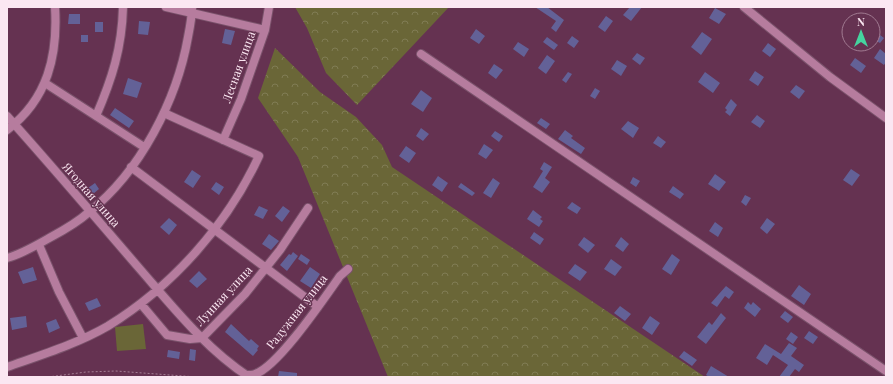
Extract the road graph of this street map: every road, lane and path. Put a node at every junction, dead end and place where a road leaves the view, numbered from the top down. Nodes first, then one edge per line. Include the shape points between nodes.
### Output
1 (55, 7) edge
2 (123, 7) edge
3 (166, 7) edge
4 (269, 7) edge
5 (744, 7) edge
6 (192, 9) edge
7 (265, 30) junction
8 (422, 54) dead end
9 (46, 83) junction
10 (164, 113) junction
11 (7, 116) edge
12 (96, 116) junction
13 (886, 118) edge
14 (14, 124) junction
15 (7, 130) edge
16 (223, 140) junction
17 (144, 147) junction
18 (132, 167) junction
19 (308, 208) dead end
20 (90, 212) junction
21 (215, 229) junction
22 (39, 245) junction
23 (8, 256) edge
24 (266, 268) junction
25 (348, 269) dead end
26 (157, 289) junction
27 (140, 304) junction
28 (318, 307) junction
29 (83, 338) junction
30 (202, 338) junction
31 (7, 367) edge
32 (886, 371) edge
33 (247, 376) edge
34 (48, 377) edge
35 (197, 377) edge

1 - 9 street via 56,44
2 - 12 street via 121,42 116,64
3 - 6 street, Лесная улица
4 - 7 street
5 - 13 street via 830,77
6 - 7 street, Лесная улица
6 - 10 street via 181,67
7 - 16 street, Лесная улица via 241,99
8 - 32 street
9 - 12 street
9 - 14 street
10 - 16 street
10 - 17 street
11 - 14 street, Ягодная улица
12 - 17 street
14 - 15 street
14 - 20 street, Ягодная улица
16 - 21 street via 259,156 237,198
17 - 18 street
18 - 20 street
18 - 21 street
19 - 24 street, Лунная улица
20 - 22 street
20 - 26 street, Ягодная улица
21 - 24 street
21 - 26 street via 193,256
22 - 23 street
22 - 29 street via 59,292
24 - 28 street
24 - 30 street, Лунная улица via 245,294
25 - 28 street, Радужная улица
26 - 27 street
26 - 30 street, Радужная улица
27 - 29 street
27 - 30 street, Лунная улица via 167,335 190,339
28 - 33 street, Радужная улица via 291,342 268,366 256,374
29 - 31 street
30 - 33 street, Радужная улица via 226,361
34 - 35 path via 116,371

